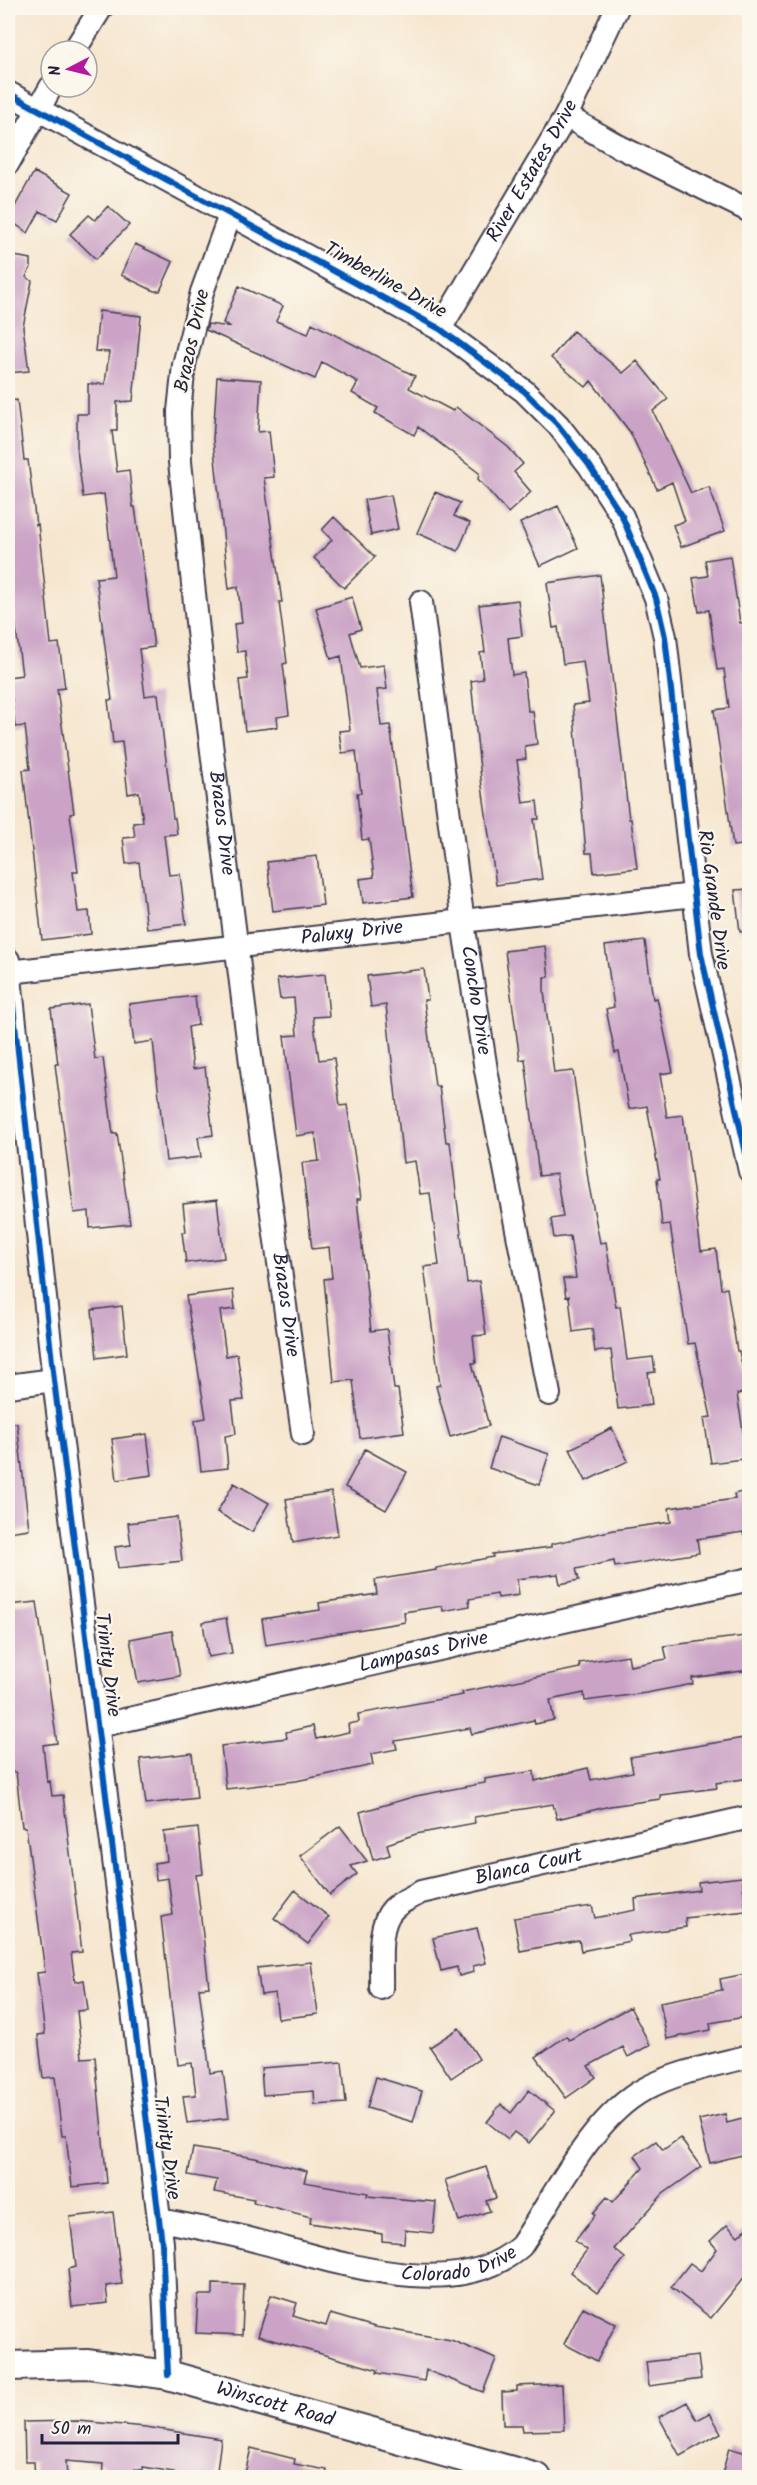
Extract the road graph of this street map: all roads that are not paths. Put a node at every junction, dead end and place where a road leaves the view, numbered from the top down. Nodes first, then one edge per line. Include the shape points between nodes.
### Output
1 (101, 8) edge
2 (617, 8) edge
3 (82, 39) edge
4 (8, 93) edge
5 (44, 99) edge
6 (37, 110) junction
7 (566, 116) junction
8 (8, 163) edge
9 (750, 211) edge
10 (230, 215) junction
11 (441, 329) junction
12 (421, 603) dead end
13 (671, 702) joint
14 (694, 895) junction
15 (463, 923) junction
16 (236, 948) junction
17 (8, 966) edge
18 (750, 1171) edge
19 (54, 1380) junction
20 (8, 1386) edge
21 (549, 1395) dead end
22 (303, 1434) dead end
23 (750, 1579) edge
24 (98, 1726) junction
25 (750, 1817) edge
26 (381, 1988) dead end
27 (750, 2056) edge
28 (159, 2220) junction
29 (8, 2366) edge
30 (168, 2375) junction
31 (537, 2478) edge

1 - 3 street
2 - 7 street, River Estates Drive
4 - 6 street, Timberline Drive
5 - 6 street
6 - 8 street
6 - 10 street, Timberline Drive
7 - 9 street
7 - 11 street, River Estates Drive
10 - 11 street, Timberline Drive
10 - 16 street, Brazos Drive via 197,313 184,365 179,411 180,462
11 - 13 street, Timberline Drive via 538,404 589,465 622,516 656,598 665,637
12 - 15 street, Concho Drive
13 - 14 street, Rio Grande Drive
14 - 15 street, Paluxy Drive
14 - 18 street, Rio Grande Drive via 701,954
15 - 16 street, Paluxy Drive
15 - 21 street, Concho Drive via 486,1070
16 - 17 street, Paluxy Drive
16 - 22 street, Brazos Drive
17 - 19 street, Trinity Drive
19 - 20 street
19 - 24 street, Trinity Drive
23 - 24 street, Lampasas Drive
24 - 28 street, Trinity Drive
25 - 26 street, Blanca Court via 421,1892 394,1907 387,1916 383,1926
27 - 28 street, Colorado Drive via 684,2074 646,2088 625,2102 606,2119 521,2246 510,2256 478,2269 438,2276 376,2272 219,2230
28 - 30 street, Trinity Drive
29 - 30 main road, Winscott Road via 88,2364
30 - 31 main road, Winscott Road

